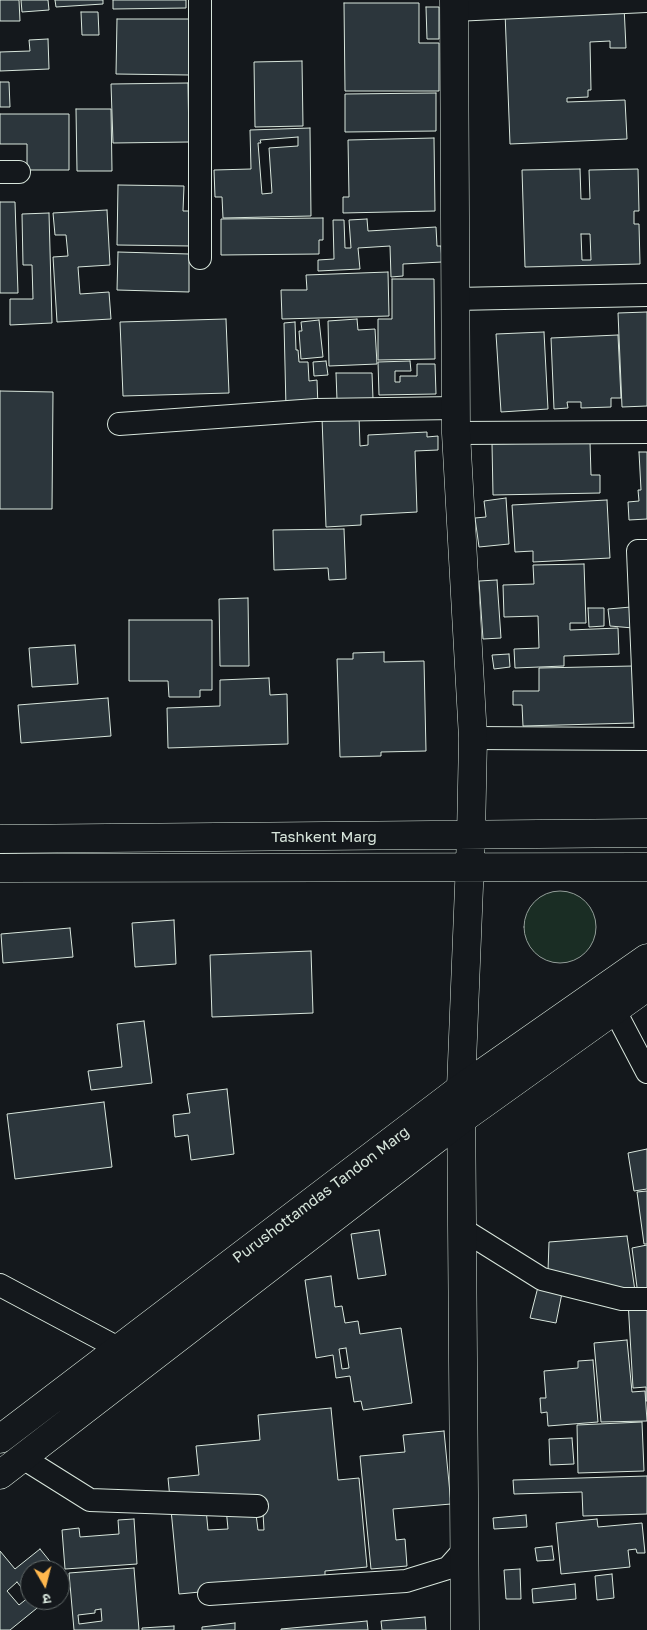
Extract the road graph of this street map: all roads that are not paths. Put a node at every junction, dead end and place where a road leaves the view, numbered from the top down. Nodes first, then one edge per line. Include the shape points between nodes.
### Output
1 (200, 0) edge
2 (647, 2) edge
3 (454, 5) edge
4 (200, 258) dead end
5 (647, 295) edge
6 (456, 299) junction
7 (456, 420) junction
8 (119, 424) dead end
9 (647, 432) edge
10 (647, 551) edge
11 (473, 738) junction
12 (647, 833) edge
13 (472, 836) junction
14 (0, 839) edge
15 (647, 866) edge
16 (469, 867) junction
17 (0, 868) edge
18 (647, 958) edge
19 (647, 987) edge
20 (615, 1011) junction
21 (647, 1072) edge
22 (461, 1088) junction
23 (461, 1120) junction
24 (462, 1228) junction
25 (0, 1285) edge
26 (647, 1299) edge
27 (120, 1349) junction
28 (0, 1439) edge
29 (23, 1458) junction
30 (0, 1476) edge
31 (257, 1506) dead end
32 (464, 1550) junction
33 (209, 1594) dead end
34 (465, 1630) edge

1 - 4 street
2 - 3 street
3 - 6 street
5 - 6 street
6 - 7 street
7 - 8 street via 316,410
7 - 9 street
7 - 11 street
10 - 11 street via 638,551 646,739
11 - 13 street
12 - 13 street, Tashkent Marg
13 - 14 street, Tashkent Marg
13 - 16 street
15 - 16 street, Tashkent Marg
16 - 17 street, Tashkent Marg
16 - 22 street
18 - 22 street, Purushottamdas Tandon Marg
19 - 20 street
20 - 21 street
20 - 23 street
22 - 23 street
22 - 27 street, Purushottamdas Tandon Marg
23 - 24 street
23 - 29 street
24 - 26 street via 542,1279 622,1299
24 - 32 street
25 - 27 street
27 - 28 street, Purushottamdas Tandon Marg
29 - 30 street
29 - 31 street via 90,1500
32 - 33 street via 448,1568 406,1581
32 - 34 street

